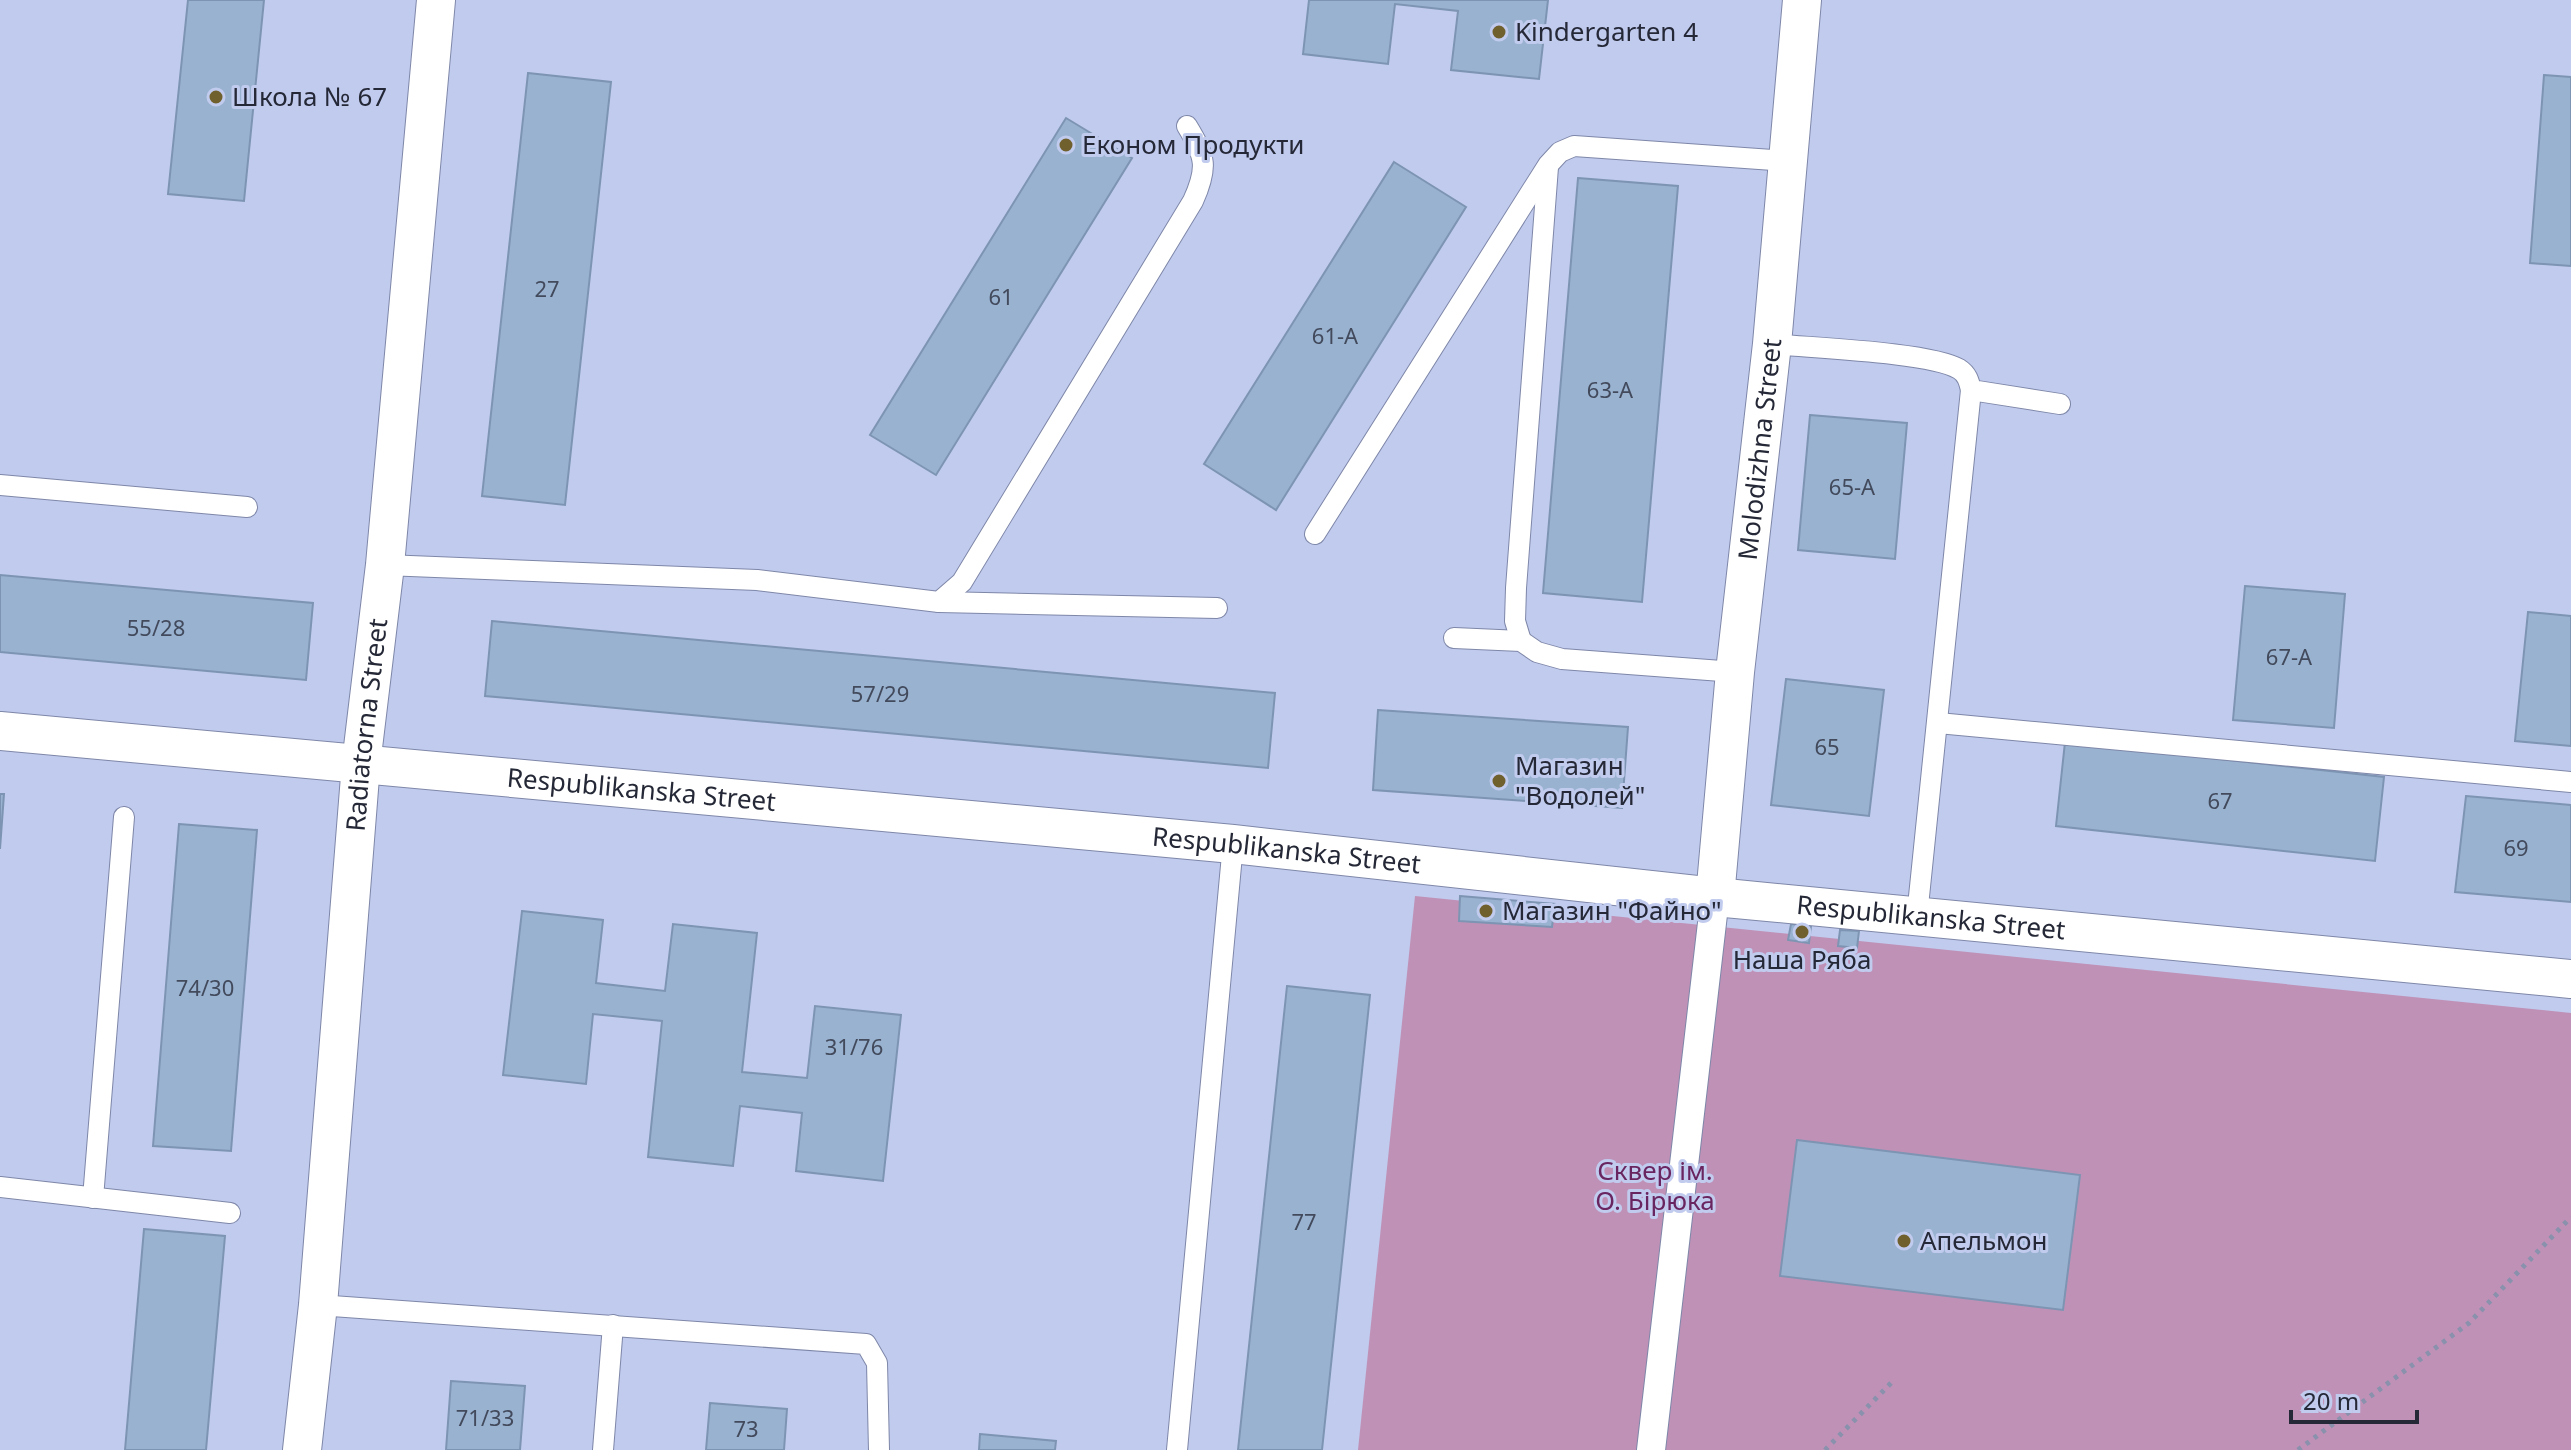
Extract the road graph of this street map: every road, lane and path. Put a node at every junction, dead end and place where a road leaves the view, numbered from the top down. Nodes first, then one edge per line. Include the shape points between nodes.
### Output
1 (436, 0) edge
2 (1802, 0) edge
3 (1187, 126) dead end
4 (1787, 161) junction
5 (1548, 165) junction
6 (1772, 344) junction
7 (1971, 390) junction
8 (2060, 404) dead end
9 (0, 485) edge
10 (247, 507) dead end
11 (1315, 534) dead end
12 (385, 565) junction
13 (939, 602) junction
14 (1217, 608) dead end
15 (1454, 638) dead end
16 (1521, 641) junction
17 (1735, 672) junction
18 (1938, 723) junction
19 (0, 731) edge
20 (361, 764) junction
21 (2571, 782) edge
22 (124, 817) dead end
23 (1233, 844) junction
24 (1715, 897) junction
25 (1917, 916) junction
26 (2571, 979) edge
27 (0, 1187) edge
28 (93, 1198) junction
29 (230, 1213) dead end
30 (2571, 1217) edge
31 (318, 1305) junction
32 (613, 1325) junction
33 (1894, 1380) dead end
34 (302, 1450) edge
35 (603, 1450) edge
36 (879, 1450) edge
37 (1177, 1450) edge
38 (1651, 1450) edge
39 (1825, 1450) edge
40 (2298, 1450) edge

1 - 12 street, Radiatorna Street
2 - 4 street, Molodizhna Street
3 - 13 lane via 1202,151 1204,177 1187,213 962,582
4 - 5 lane via 1574,146
4 - 6 street, Molodizhna Street
5 - 11 lane
5 - 16 lane via 1516,588 1515,621
6 - 7 lane via 1928,360 1958,369
6 - 17 street, Molodizhna Street
7 - 8 lane
7 - 18 lane
9 - 10 lane
12 - 13 lane via 757,580
12 - 20 street, Radiatorna Street
13 - 14 lane
15 - 16 lane
16 - 17 lane via 1562,659
17 - 24 street, Molodizhna Street
18 - 21 lane
18 - 25 lane
19 - 20 street, Respublikanska Street
20 - 23 street, Respublikanska Street
20 - 31 street, Radiatorna Street
22 - 28 lane
23 - 24 street, Respublikanska Street
23 - 37 lane
24 - 25 street, Respublikanska Street
24 - 38 street
25 - 26 street, Respublikanska Street
27 - 28 lane
28 - 29 lane
30 - 40 path via 2469,1323
31 - 32 lane
31 - 34 street, Radiatorna Street
32 - 35 lane
32 - 36 lane via 866,1344 877,1363
33 - 39 path

